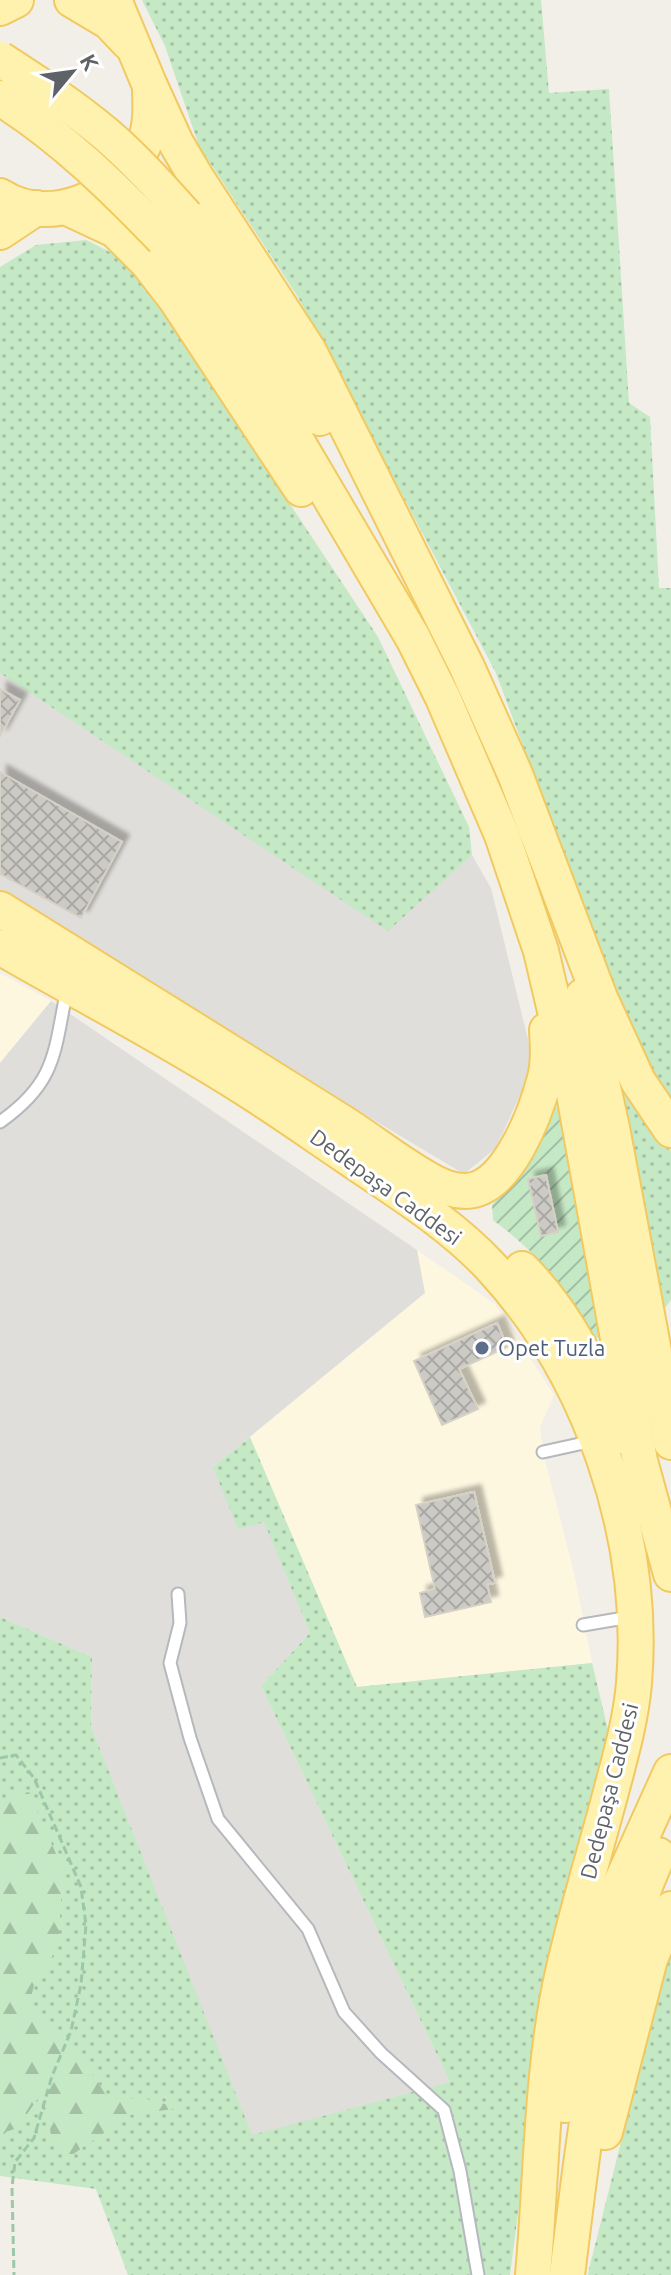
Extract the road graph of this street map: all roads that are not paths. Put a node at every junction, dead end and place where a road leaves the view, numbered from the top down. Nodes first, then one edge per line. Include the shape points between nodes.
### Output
1 (72, 0) edge
2 (114, 0) edge
3 (0, 59) edge
4 (144, 71) junction
5 (0, 98) edge
6 (0, 196) edge
7 (52, 208) junction
8 (174, 227) junction
9 (0, 232) edge
10 (467, 667) junction
11 (473, 765) junction
12 (515, 774) junction
13 (526, 907) junction
14 (0, 909) edge
15 (0, 947) edge
16 (68, 986) junction
17 (0, 1122) edge
18 (671, 1130) edge
19 (344, 1155) junction
20 (671, 1346) edge
21 (671, 1387) edge
22 (596, 1440) junction
23 (671, 1442) edge
24 (543, 1452) dead end
25 (671, 1576) edge
26 (178, 1594) dead end
27 (634, 1617) junction
28 (583, 1625) dead end
29 (671, 1772) edge
30 (671, 1826) edge
31 (671, 1909) edge
32 (532, 2271) edge
33 (478, 2275) edge
34 (567, 2275) edge

1 - 4 main road via 109,22
2 - 4 main road
3 - 8 main road, bridge via 107,135 149,174
4 - 7 main road via 151,119 142,150 124,177 98,197
4 - 10 main road via 196,177 309,351
5 - 8 main road, bridge via 121,196
6 - 7 main road
7 - 9 main road
7 - 11 main road via 115,230 175,298 409,651
8 - 10 main road via 252,303
8 - 11 main road via 413,638
10 - 12 main road
11 - 13 main road
12 - 18 main road via 600,998 638,1081
12 - 23 main road via 571,946 589,1020
13 - 14 main road, Dedepaşa Caddesi via 547,1025 545,1077 527,1129 504,1167 487,1185 469,1191 427,1180
13 - 25 main road via 572,1083 640,1461
15 - 16 main road, Dedepaşa Caddesi
16 - 17 lane via 45,1077
16 - 19 main road, Dedepaşa Caddesi via 242,1086
19 - 22 main road, Dedepaşa Caddesi via 423,1208 487,1262 521,1301 556,1355
19 - 25 main road via 471,1228 534,1281 585,1356 606,1401
20 - 21 main road
22 - 24 lane
22 - 27 main road, Dedepaşa Caddesi via 620,1513
26 - 33 lane via 180,1623 170,1663 218,1819 308,1929 344,2012 444,2110
27 - 28 lane
27 - 32 main road, Dedepaşa Caddesi via 634,1686 622,1751 554,2014
29 - 32 main road via 615,1896 591,1972
30 - 34 main road via 645,1884 612,1990 586,2118
31 - 34 main road via 650,1959

